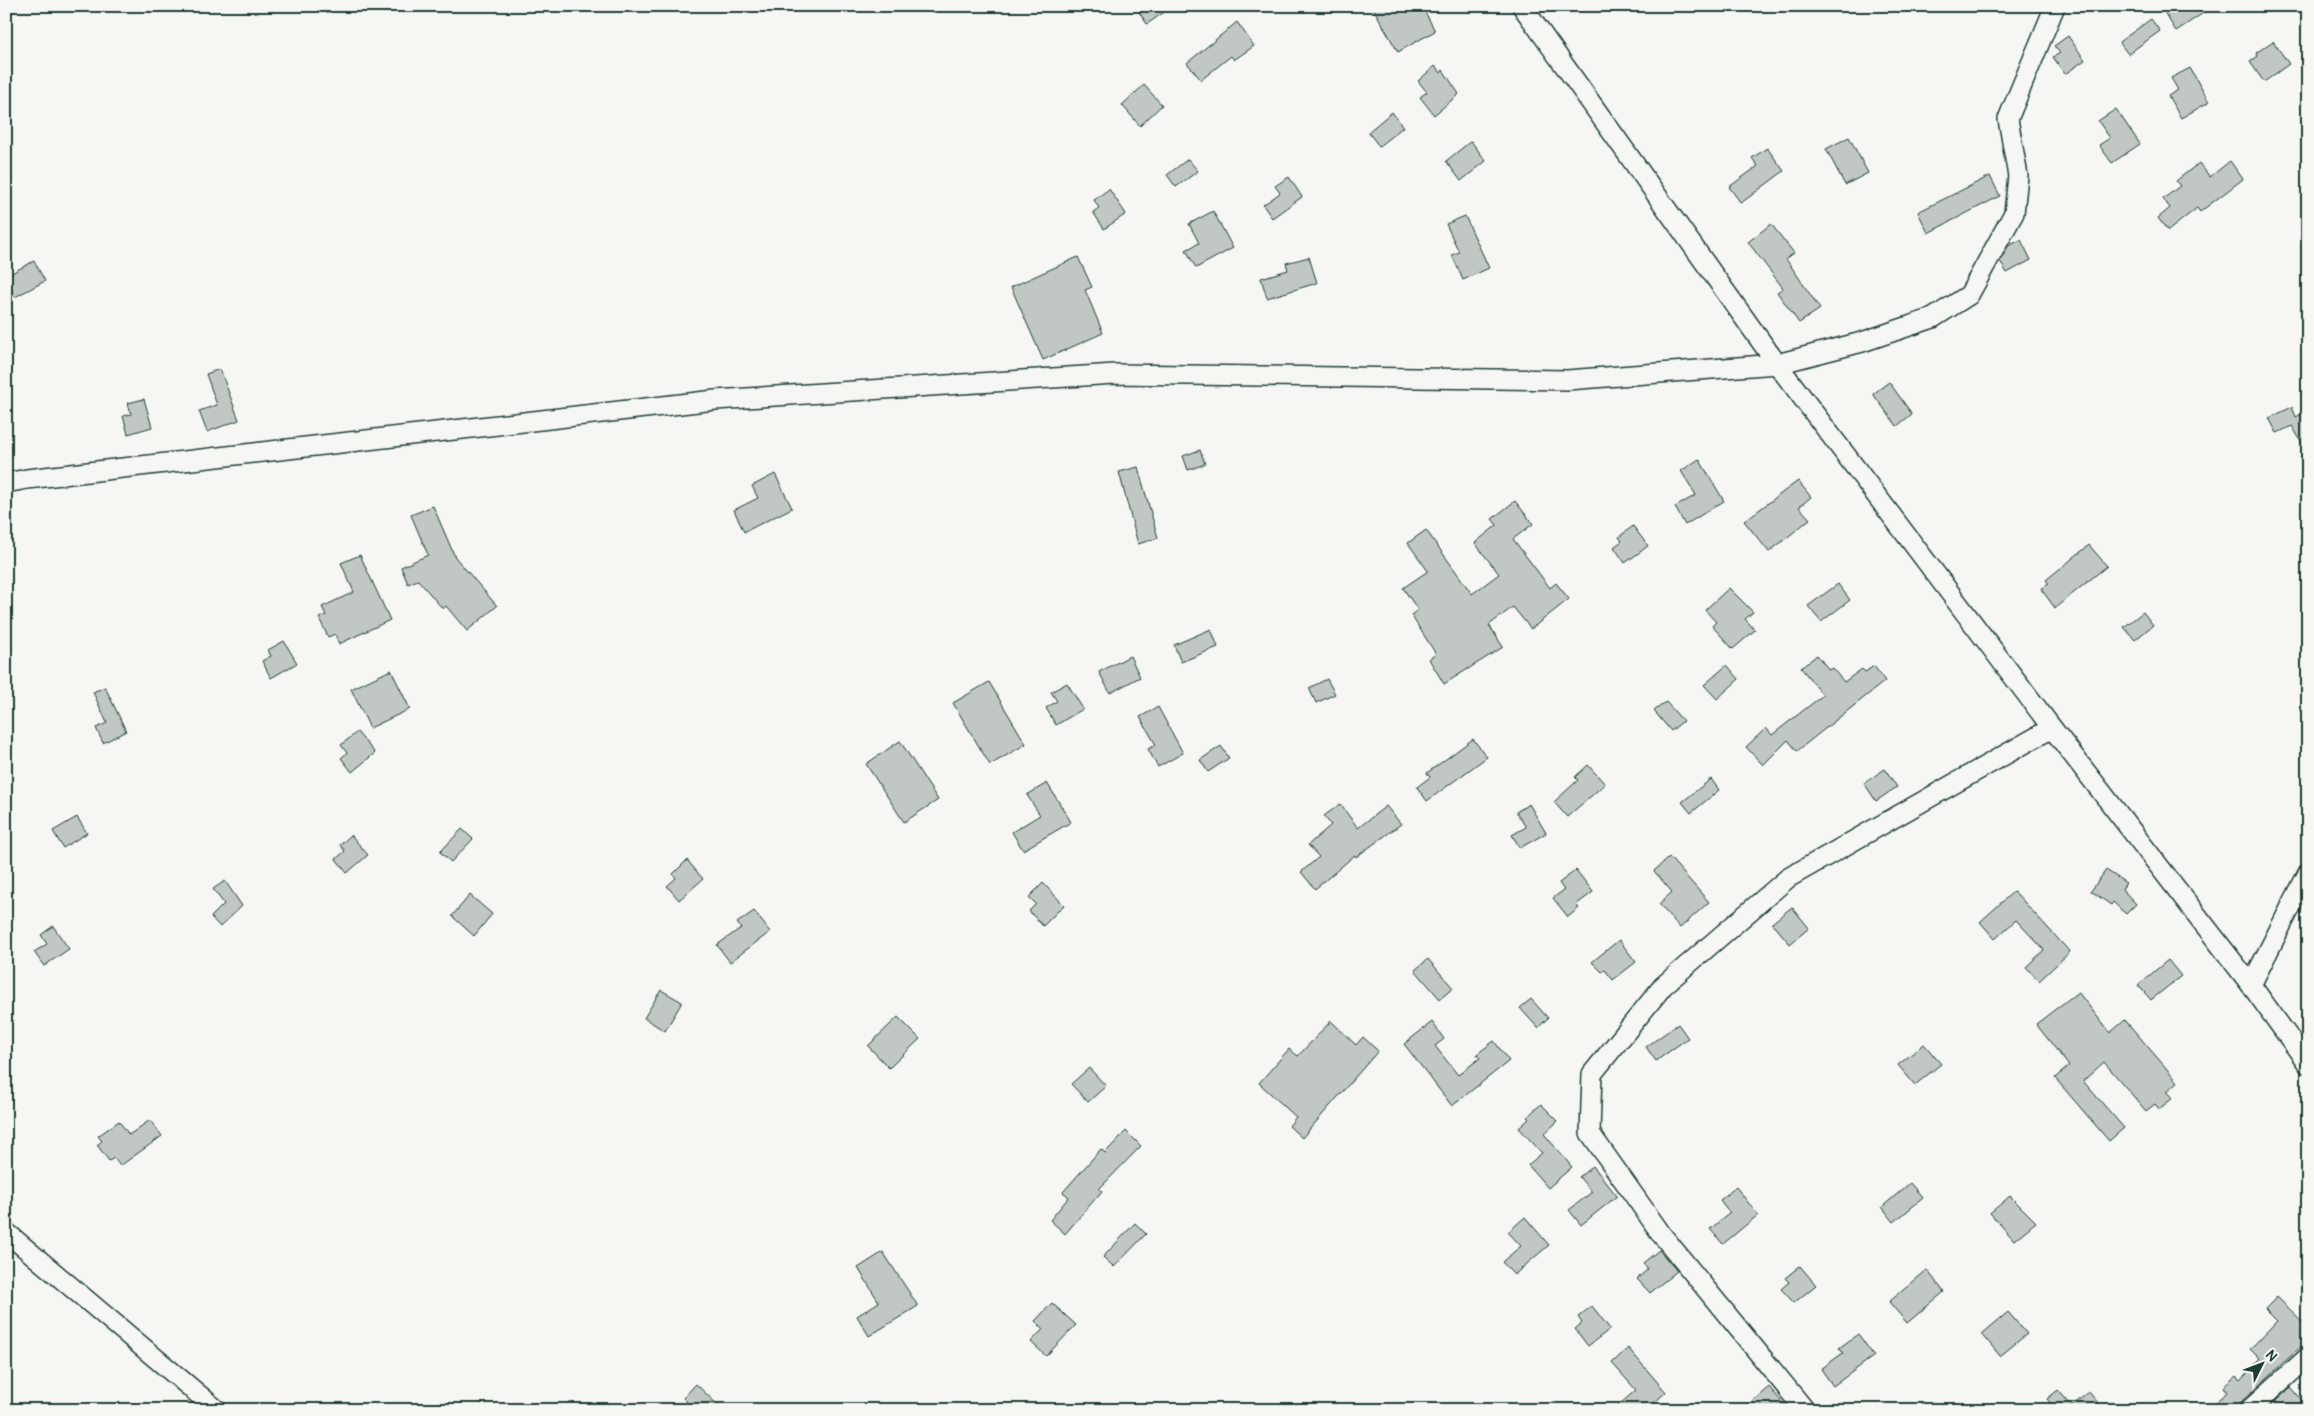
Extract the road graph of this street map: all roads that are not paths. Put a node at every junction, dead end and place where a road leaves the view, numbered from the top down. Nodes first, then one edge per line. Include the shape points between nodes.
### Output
1 (1522, 6) edge
2 (2055, 6) edge
3 (1777, 364) junction
4 (6, 483) edge
5 (2052, 728) junction
6 (2308, 873) edge
7 (2251, 985) junction
8 (2308, 1064) edge
9 (6, 1232) edge
10 (2308, 1357) edge
11 (217, 1410) edge
12 (1805, 1410) edge
13 (2249, 1410) edge

1 - 3 street
2 - 3 street via 2008,119 2018,176 2014,213 1969,295 1932,318 1862,342
3 - 4 street via 1567,380 1115,374 715,400
3 - 5 street
5 - 7 street
5 - 12 street via 1788,878 1663,986 1592,1074 1590,1133 1662,1235
6 - 7 street
7 - 8 street
9 - 11 street
10 - 13 street

